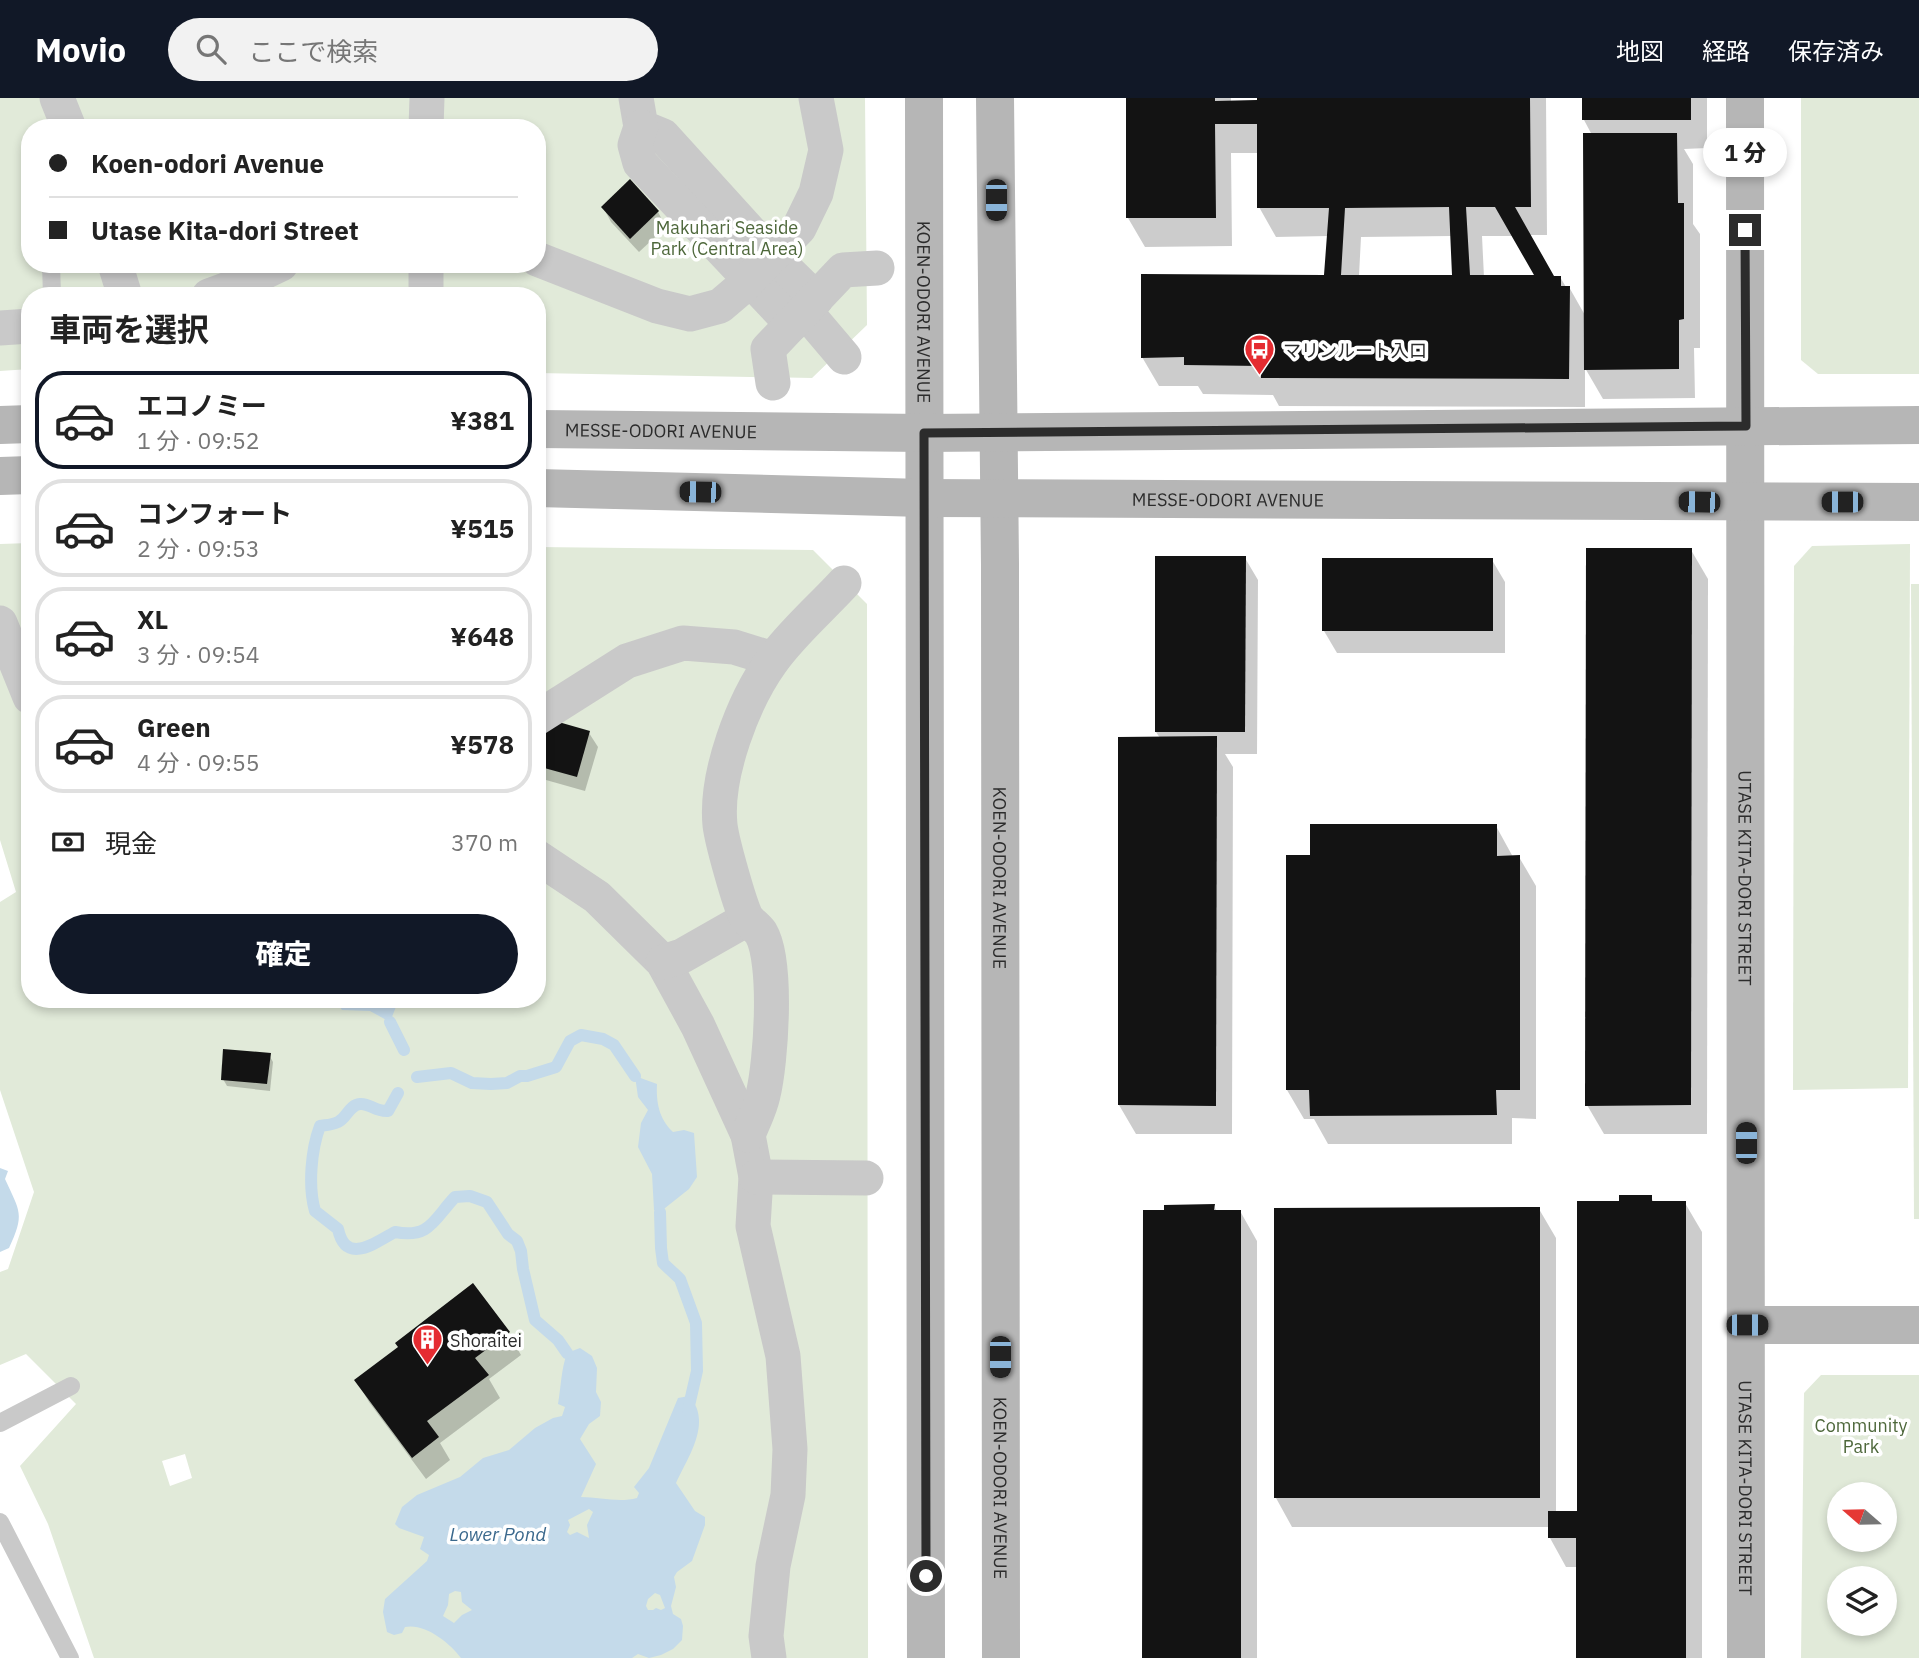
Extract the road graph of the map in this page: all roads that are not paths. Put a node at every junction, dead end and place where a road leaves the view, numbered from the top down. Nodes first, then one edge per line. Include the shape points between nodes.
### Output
1 (57, 98) edge
2 (427, 98) edge
3 (817, 98) edge
4 (924, 98) edge
5 (995, 98) edge
6 (1745, 98) edge
7 (638, 113) edge
8 (65, 119) edge
9 (426, 119) edge
10 (546, 263) edge
11 (761, 268) junction
12 (877, 268) dead end
13 (262, 273) edge
14 (232, 287) edge
15 (804, 311) junction
16 (21, 327) edge
17 (0, 328) edge
18 (844, 357) dead end
19 (773, 383) dead end
20 (21, 424) edge
21 (0, 425) edge
22 (1919, 425) edge
23 (1746, 426) junction
24 (546, 429) edge
25 (998, 431) junction
26 (924, 433) junction
27 (21, 475) edge
28 (0, 476) edge
29 (546, 488) edge
30 (924, 498) junction
31 (999, 499) junction
32 (1919, 502) edge
33 (1746, 503) junction
34 (845, 583) dead end
35 (0, 623) edge
36 (773, 659) junction
37 (21, 675) edge
38 (546, 712) edge
39 (546, 863) edge
40 (747, 919) junction
41 (663, 962) junction
42 (748, 1135) junction
43 (756, 1177) junction
44 (866, 1178) dead end
45 (1747, 1325) junction
46 (1919, 1325) edge
47 (71, 1386) dead end
48 (0, 1423) edge
49 (0, 1522) edge
50 (70, 1658) edge
51 (769, 1658) edge
52 (926, 1658) edge
53 (1001, 1658) edge
54 (1746, 1658) edge

1 - 8 street
2 - 9 street
3 - 11 street via 826,150 816,192 799,228
4 - 26 street, KOEN-ODORI AVENUE
5 - 25 street, KOEN-ODORI AVENUE
6 - 23 street, UTASE KITA-DORI STREET
7 - 11 street via 663,136
10 - 11 street via 657,306 690,314 720,306
11 - 15 street
12 - 15 street via 843,270
13 - 14 street
15 - 18 street
15 - 19 street via 768,349
16 - 17 street
20 - 21 street
22 - 23 street, MESSE-ODORI AVENUE
23 - 25 street, MESSE-ODORI AVENUE
23 - 33 street, UTASE KITA-DORI STREET
24 - 26 street, MESSE-ODORI AVENUE
25 - 26 street, MESSE-ODORI AVENUE
25 - 31 street, KOEN-ODORI AVENUE
26 - 30 street, KOEN-ODORI AVENUE
27 - 28 street
29 - 30 street, MESSE-ODORI AVENUE
30 - 31 street, MESSE-ODORI AVENUE
30 - 52 street, KOEN-ODORI AVENUE
31 - 33 street, MESSE-ODORI AVENUE
31 - 53 street, KOEN-ODORI AVENUE
32 - 33 street, MESSE-ODORI AVENUE
33 - 45 street, UTASE KITA-DORI STREET
34 - 36 street
35 - 37 street
36 - 38 street via 734,647 683,643 627,661
36 - 40 street via 737,729 723,776 720,825
39 - 41 street via 597,897
40 - 41 street
40 - 42 street via 761,933 772,994 763,1097
41 - 42 street
42 - 43 street
43 - 44 street
43 - 51 street via 753,1226 783,1356 790,1449 788,1495 773,1566 766,1636
45 - 46 street
45 - 54 street, UTASE KITA-DORI STREET
47 - 48 lane
49 - 50 lane

